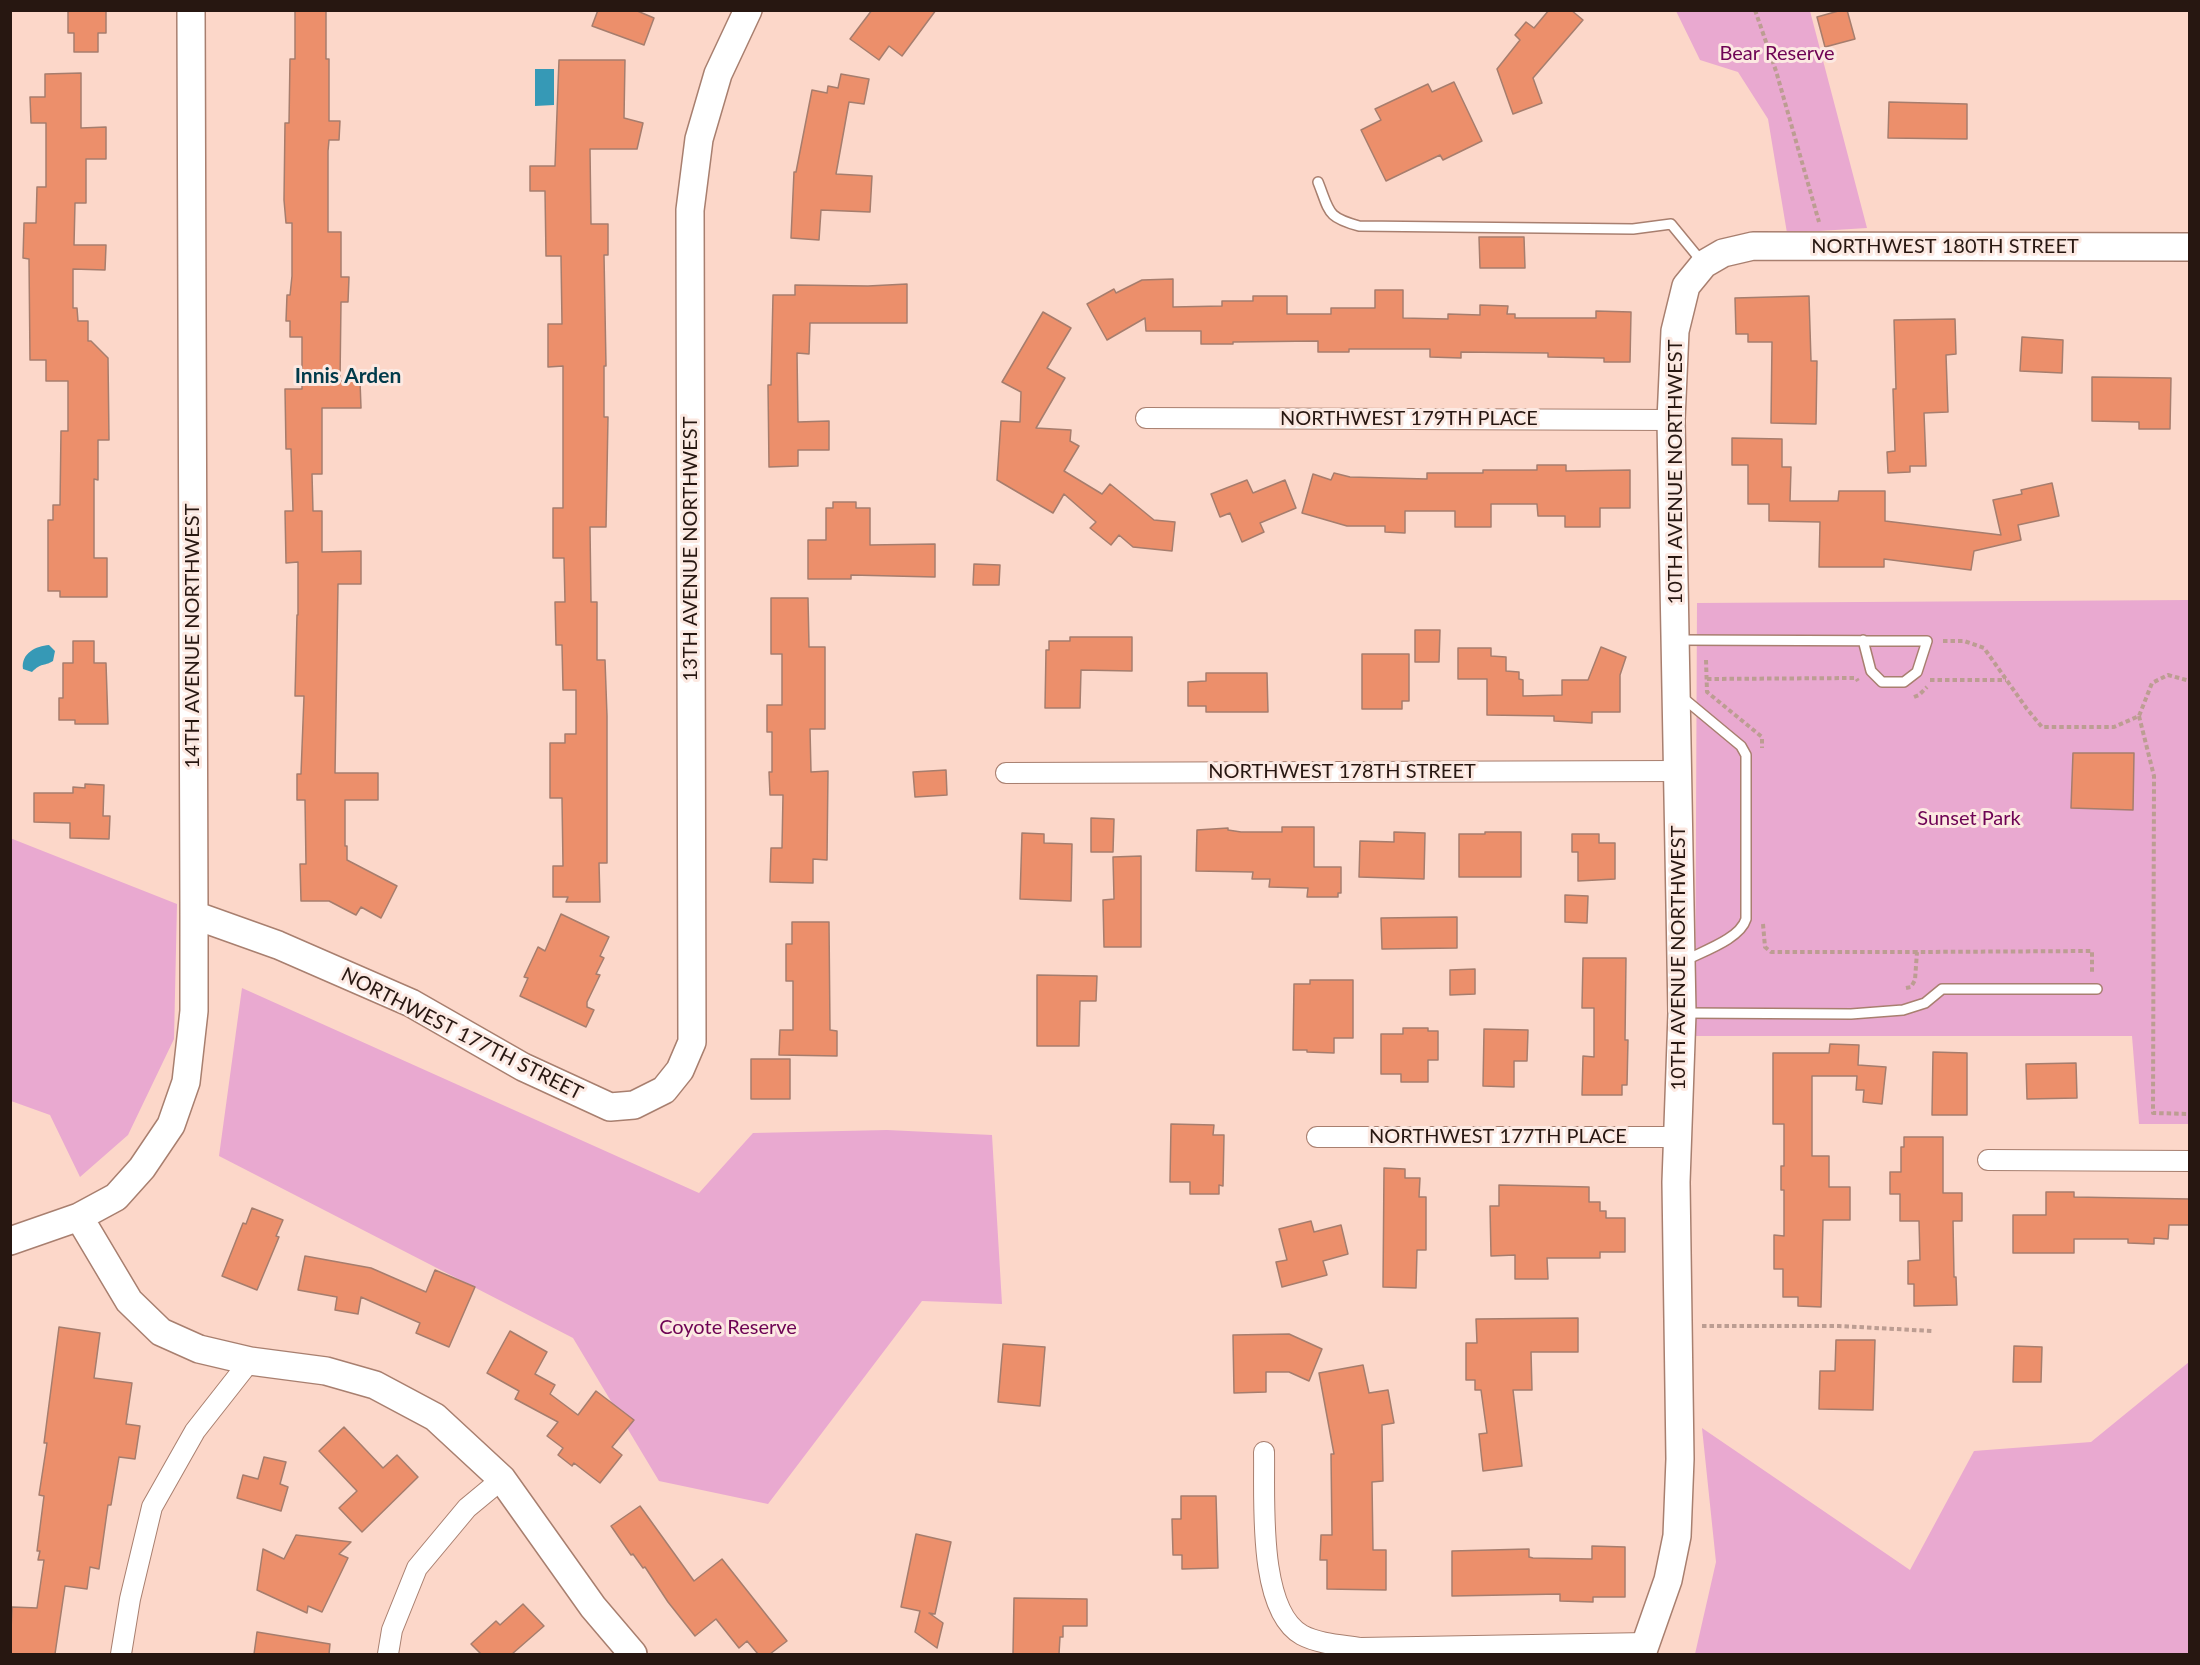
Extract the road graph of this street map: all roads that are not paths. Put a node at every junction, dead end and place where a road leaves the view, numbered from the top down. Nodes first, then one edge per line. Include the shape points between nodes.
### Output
1 (191, 10) edge
2 (748, 10) edge
3 (1318, 182) dead end
4 (2190, 247) edge
5 (1704, 264) junction
6 (1146, 418) dead end
7 (1671, 420) junction
8 (1676, 640) junction
9 (1863, 640) junction
10 (1677, 693) junction
11 (1679, 771) junction
12 (1006, 773) dead end
13 (194, 915) junction
14 (1682, 962) junction
15 (2094, 989) road end
16 (1682, 1013) junction
17 (664, 1090) joint
18 (1317, 1137) dead end
19 (1678, 1137) junction
20 (1988, 1160) dead end
21 (2190, 1161) edge
22 (78, 1217) junction
23 (10, 1241) edge
24 (250, 1361) junction
25 (1264, 1452) dead end
26 (502, 1479) junction
27 (1644, 1649) edge
28 (121, 1654) edge
29 (388, 1654) edge
30 (633, 1654) edge

1 - 13 street, 14TH AVENUE NORTHWEST
2 - 17 street, 13TH AVENUE NORTHWEST via 718,74 699,139 690,210 692,1042 680,1071
3 - 5 lane via 1332,216 1359,226 1633,229 1671,224
4 - 5 street, NORTHWEST 180TH STREET via 1753,246 1723,253
5 - 7 street, 10TH AVENUE NORTHWEST via 1686,286 1675,332
6 - 7 street, NORTHWEST 179TH PLACE
7 - 8 street, 10TH AVENUE NORTHWEST
8 - 9 lane
8 - 10 street, 10TH AVENUE NORTHWEST
9 - 9 lane via 1927,641 1917,672 1904,682 1882,682 1871,671
10 - 11 street, 10TH AVENUE NORTHWEST
10 - 14 lane via 1741,746 1746,755 1744,927 1736,935
11 - 12 street, NORTHWEST 178TH STREET
11 - 14 street, 10TH AVENUE NORTHWEST
13 - 17 street, NORTHWEST 177TH STREET via 278,945 411,1003 523,1066 610,1107 634,1105
13 - 22 street, 14TH AVENUE NORTHWEST via 194,1011 186,1082 171,1125 142,1168 116,1197
14 - 16 street, 10TH AVENUE NORTHWEST
15 - 16 lane via 1942,989 1925,1003 1903,1010 1851,1014
16 - 19 street, 10TH AVENUE NORTHWEST
18 - 19 street, NORTHWEST 177TH PLACE
19 - 27 street, 10TH AVENUE NORTHWEST via 1677,1536 1668,1580
20 - 21 street
22 - 23 street, 14TH AVENUE NORTHWEST
22 - 24 street via 129,1301 161,1332 199,1349
24 - 26 street via 326,1371 375,1385 435,1417
24 - 28 street via 195,1431 152,1507
25 - 27 street via 1266,1555 1274,1596 1283,1616 1301,1635 1360,1648
26 - 29 street via 467,1508 417,1568 392,1630
26 - 30 street via 593,1606

